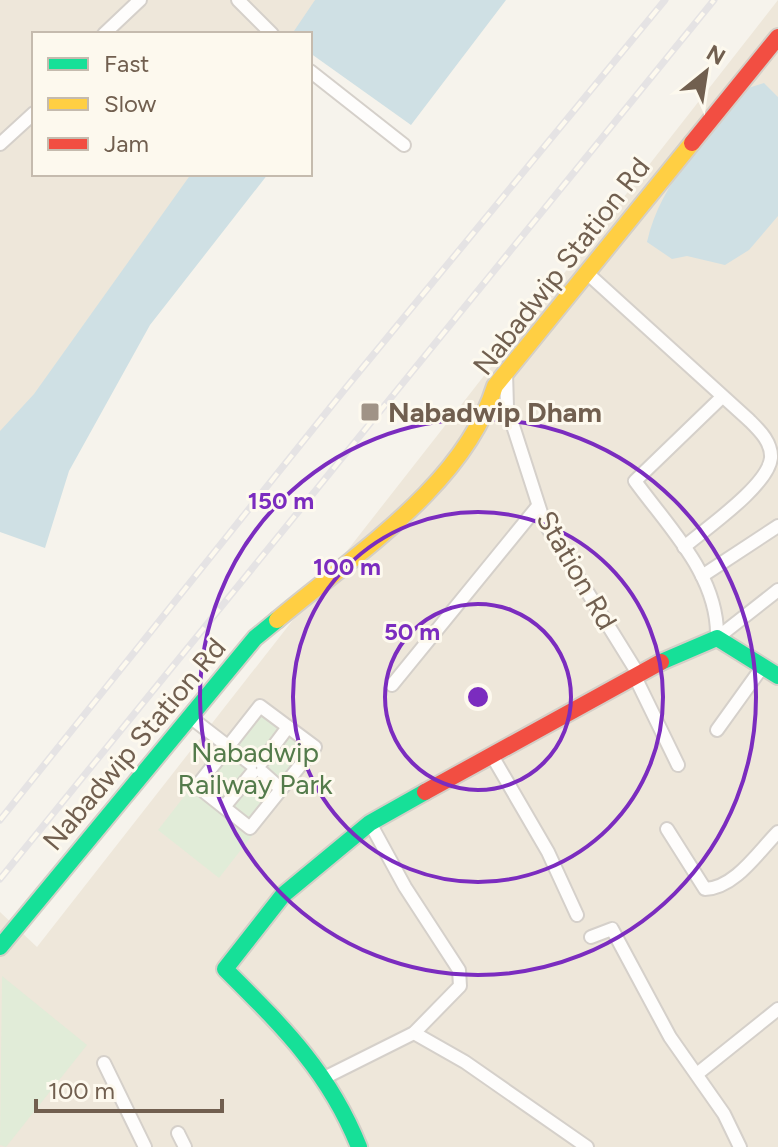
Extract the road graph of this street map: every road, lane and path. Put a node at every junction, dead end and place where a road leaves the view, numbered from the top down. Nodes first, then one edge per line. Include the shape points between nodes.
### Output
1 (140, 0) edge
2 (238, 0) edge
3 (106, 32) edge
4 (270, 32) edge
5 (778, 37) edge
6 (312, 73) edge
7 (32, 115) edge
8 (0, 144) edge
9 (404, 145) dead end
10 (587, 273) junction
11 (506, 372) junction
12 (722, 397) junction
13 (538, 506) junction
14 (778, 526) edge
15 (684, 547) junction
16 (702, 576) junction
17 (778, 590) edge
18 (717, 638) junction
19 (763, 666) junction
20 (637, 672) junction
21 (778, 676) edge
22 (392, 685) dead end
23 (190, 717) junction
24 (288, 727) junction
25 (717, 730) dead end
26 (228, 747) junction
27 (491, 754) junction
28 (678, 765) dead end
29 (256, 768) junction
30 (281, 789) junction
31 (224, 807) junction
32 (370, 823) junction
33 (667, 829) dead end
34 (778, 832) edge
35 (577, 915) dead end
36 (591, 937) dead end
37 (0, 947) edge
38 (778, 1009) edge
39 (414, 1033) junction
40 (104, 1063) dead end
41 (697, 1074) junction
42 (322, 1079) junction
43 (178, 1133) dead end
44 (145, 1147) edge
45 (185, 1147) edge
46 (359, 1147) edge
47 (587, 1147) edge
48 (740, 1147) edge

1 - 3 street
2 - 4 street
5 - 10 main road, Nabadwip Station Rd
6 - 9 street
7 - 8 street
10 - 11 main road, Nabadwip Station Rd
10 - 12 street
11 - 13 street, Station Rd via 507,407
11 - 23 main road, Nabadwip Station Rd via 495,386 486,415 438,484 255,638
12 - 15 street via 635,481
12 - 15 street via 759,431 771,458 762,478
13 - 20 street, Station Rd
13 - 22 street
14 - 16 street
15 - 16 street
16 - 18 street via 718,615
17 - 18 street
18 - 19 main road
18 - 20 main road
19 - 21 main road
19 - 25 street
20 - 27 main road
20 - 28 street, Station Rd
23 - 26 street
23 - 37 main road, Nabadwip Station Rd
24 - 26 street via 260,706
24 - 29 street
24 - 30 street via 315,747
26 - 29 street
26 - 31 street via 197,786
27 - 32 main road
27 - 35 street via 548,852
29 - 30 street
29 - 31 street
30 - 31 street via 250,828
32 - 39 street via 461,978 438,1012
32 - 42 main road via 283,895 225,969 302,1046
33 - 34 street via 705,889 733,878
36 - 41 street via 612,929 670,1037
38 - 41 street
39 - 42 street
39 - 47 street
40 - 44 street
41 - 48 street
42 - 46 main road
43 - 45 street

